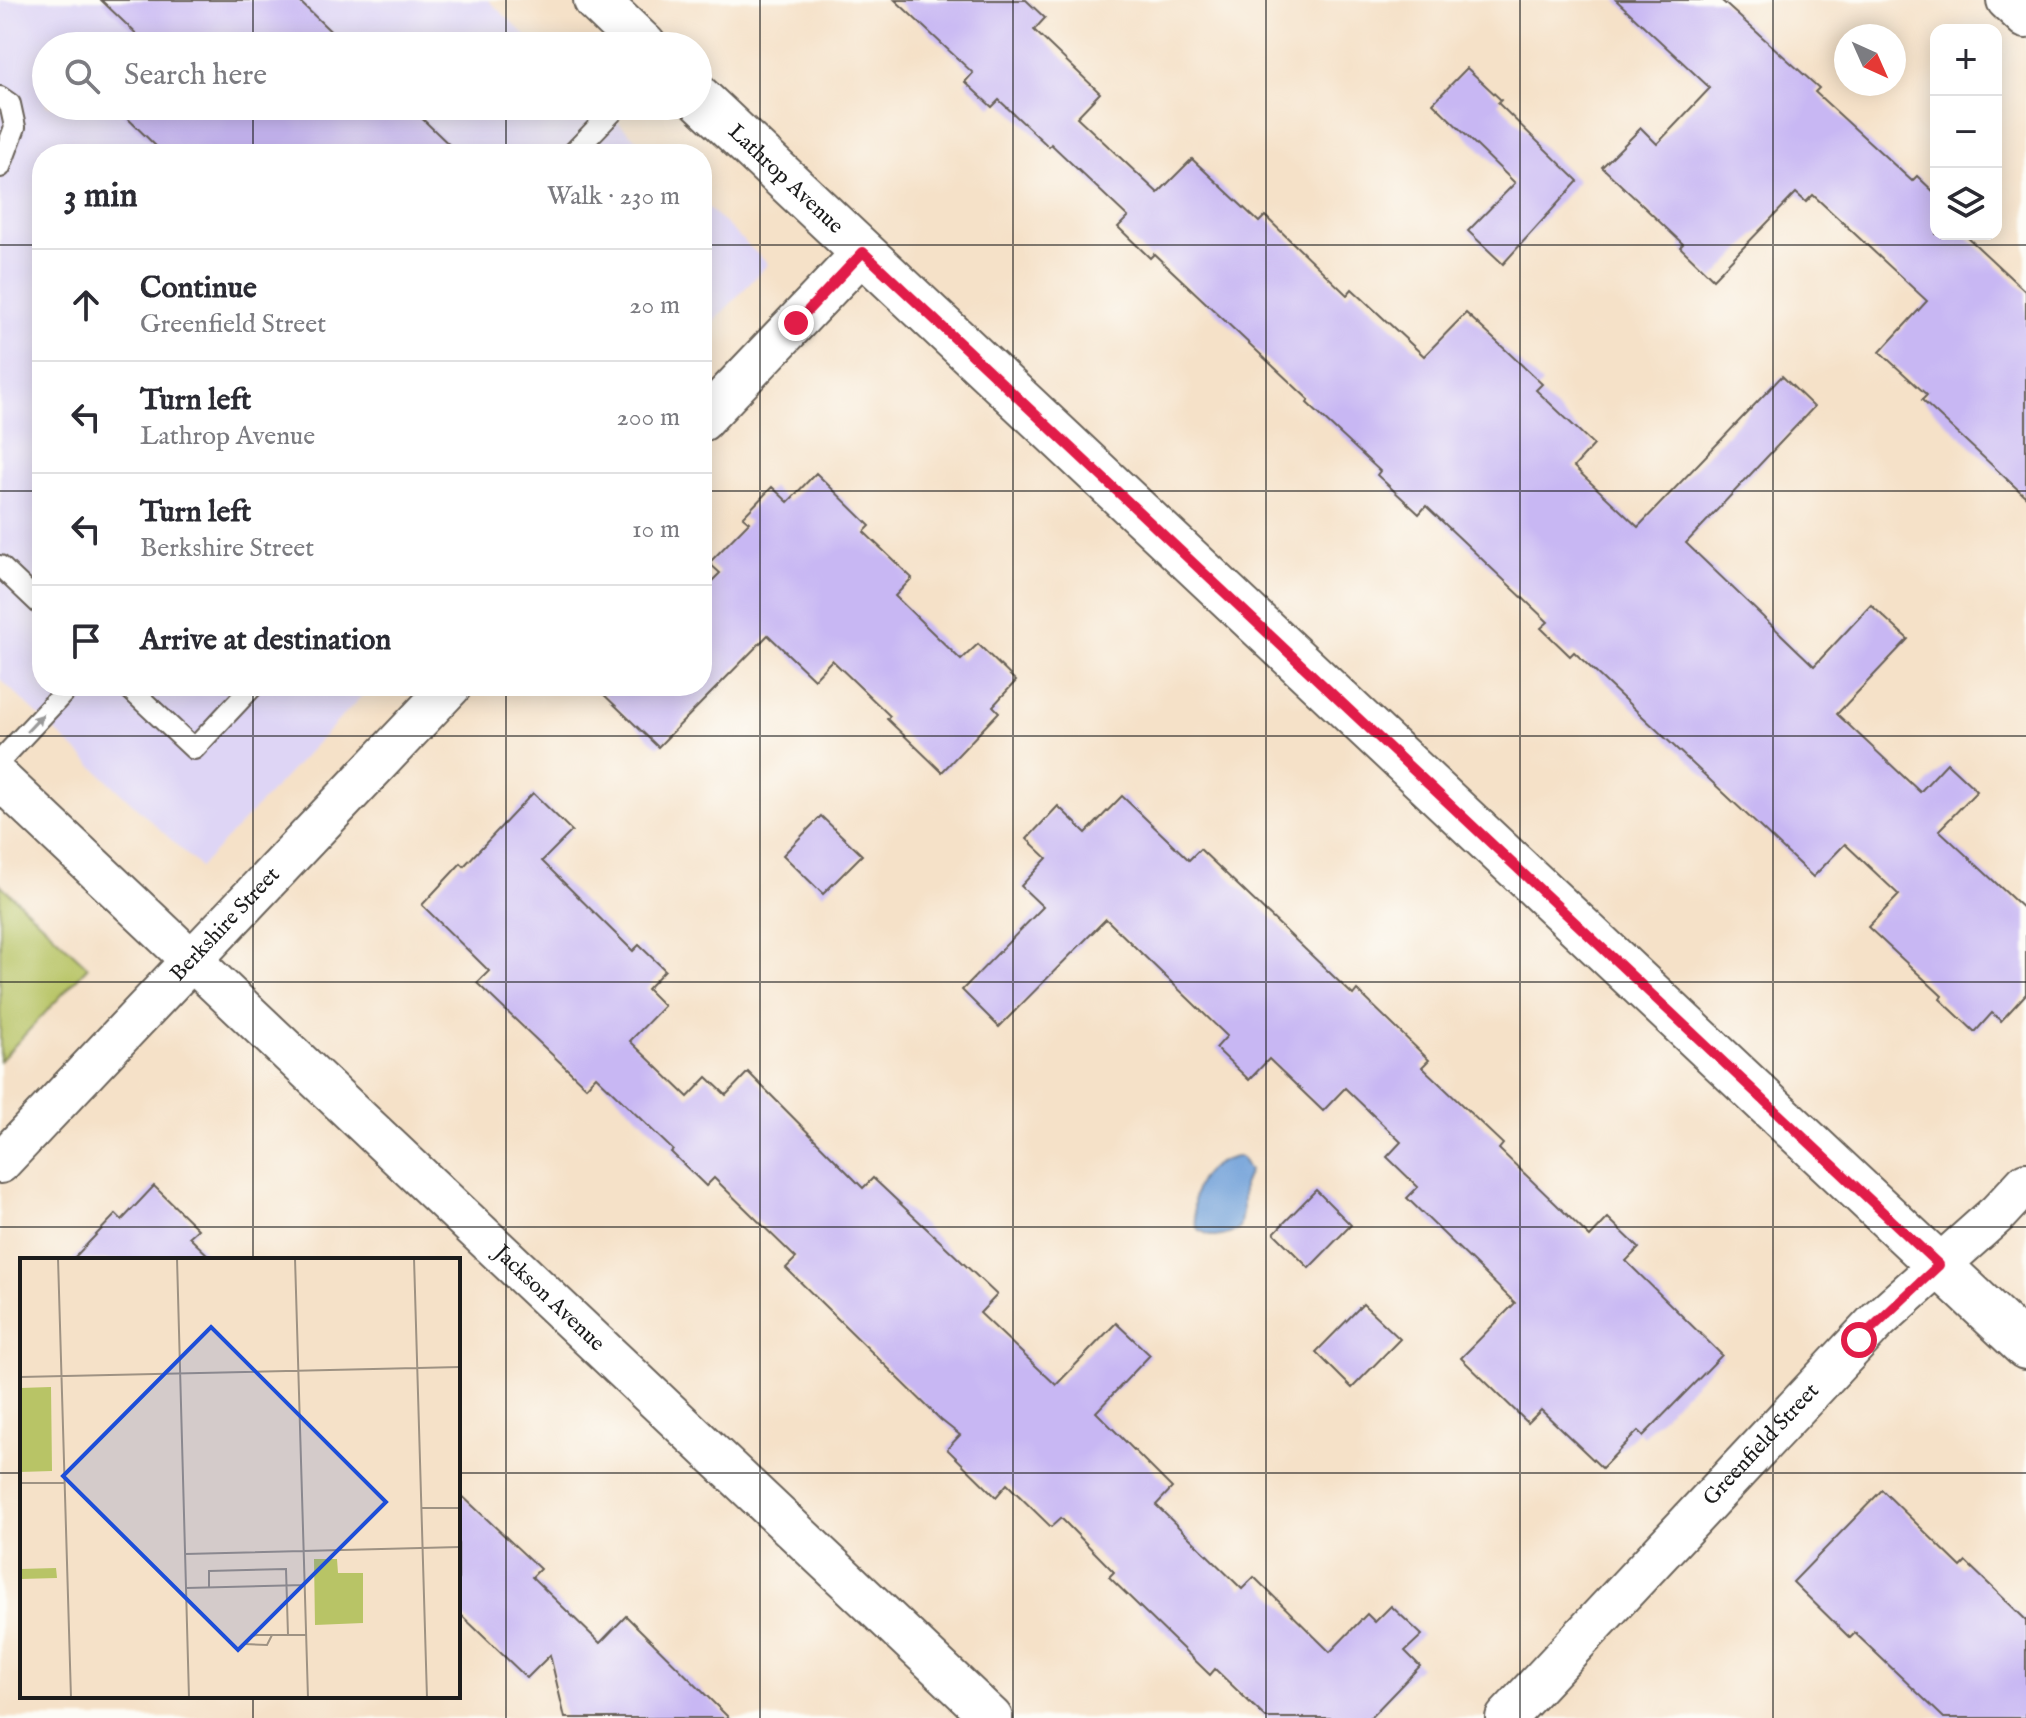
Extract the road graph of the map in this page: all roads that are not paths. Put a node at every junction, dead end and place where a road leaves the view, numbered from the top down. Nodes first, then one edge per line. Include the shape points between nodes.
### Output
1 (596, 0) edge
2 (2007, 0) edge
3 (2026, 18) edge
4 (629, 32) edge
5 (0, 97) edge
6 (712, 110) edge
7 (605, 120) edge
8 (582, 144) edge
9 (0, 167) edge
10 (863, 252) junction
11 (712, 411) edge
12 (0, 566) edge
13 (32, 596) edge
14 (61, 696) edge
15 (138, 696) edge
16 (244, 696) edge
17 (442, 696) edge
18 (0, 761) edge
19 (0, 779) edge
20 (191, 960) junction
21 (0, 1163) edge
22 (2026, 1183) edge
23 (1939, 1265) junction
24 (2026, 1347) edge
25 (992, 1718) edge
26 (1506, 1718) edge

1 - 4 street
2 - 3 street
5 - 9 lane via 10,104 15,127
6 - 10 street, Lathrop Avenue
7 - 8 lane
10 - 11 street
10 - 23 street, Lathrop Avenue
12 - 13 lane
18 -> 14 lane
15 - 16 lane via 194,749
17 - 20 street, Berkshire Street
19 - 20 street, Jackson Avenue
20 - 21 street, Berkshire Street
20 - 25 street, Jackson Avenue
22 - 23 street, Greenfield Street
23 - 24 street, Lathrop Avenue
23 - 26 street, Greenfield Street via 1878,1320

